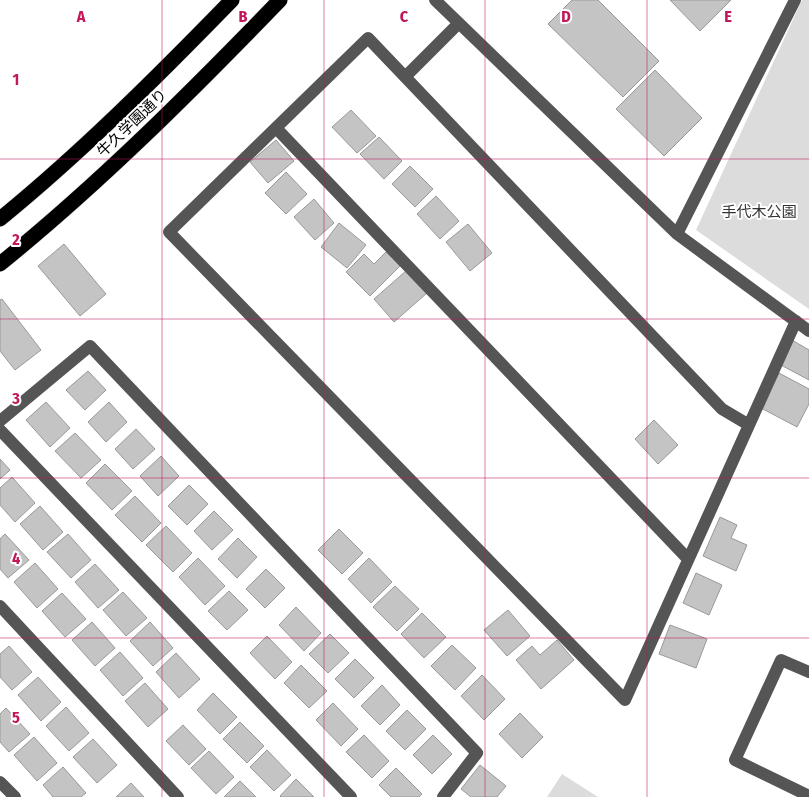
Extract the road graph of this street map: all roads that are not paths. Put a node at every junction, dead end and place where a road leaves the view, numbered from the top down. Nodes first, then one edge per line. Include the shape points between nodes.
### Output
1 (232, 0) edge
2 (280, 0) edge
3 (435, 0) edge
4 (795, 0) edge
5 (459, 23) junction
6 (405, 77) junction
7 (276, 128) junction
8 (0, 219) edge
9 (677, 234) junction
10 (0, 264) edge
11 (796, 322) junction
12 (809, 331) edge
13 (0, 421) edge
14 (749, 425) junction
15 (0, 430) edge
16 (688, 559) junction
17 (0, 606) edge
18 (809, 672) edge
19 (0, 782) edge
20 (809, 796) edge
21 (14, 797) edge
22 (178, 797) edge
23 (351, 797) edge
24 (443, 797) edge

1 - 8 highway, 牛久学園通り via 103,127
2 - 10 highway, 牛久学園通り via 215,68 57,218
3 - 5 street
4 - 9 street
5 - 6 street
5 - 9 street
6 - 7 street via 368,38
6 - 14 street via 722,410
7 - 16 street
7 - 16 street via 168,232 625,700
9 - 11 street
11 - 12 street
11 - 14 street
13 - 24 street via 90,346 476,753
14 - 16 street
15 - 23 street
17 - 22 street
18 - 20 street via 781,660 735,760
19 - 21 street

